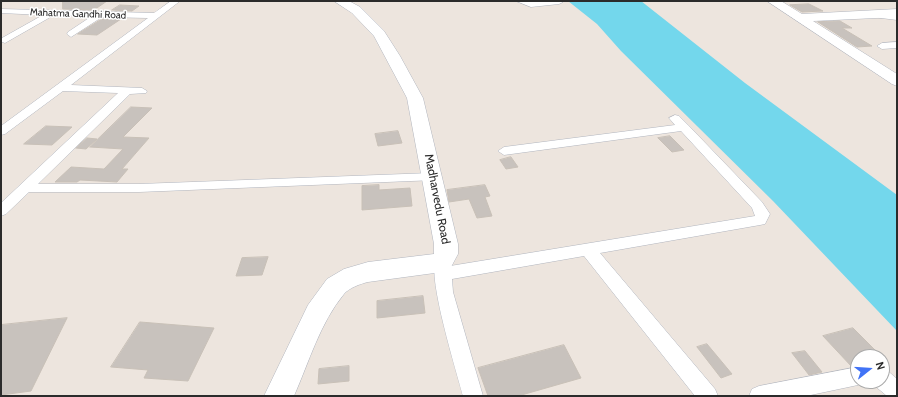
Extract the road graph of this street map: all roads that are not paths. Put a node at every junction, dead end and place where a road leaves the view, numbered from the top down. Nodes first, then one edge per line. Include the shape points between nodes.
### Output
1 (176, 1) edge
2 (340, 1) edge
3 (520, 1) edge
4 (557, 1) edge
5 (773, 1) edge
6 (1, 11) edge
7 (53, 13) junction
8 (897, 13) edge
9 (101, 14) junction
10 (869, 14) junction
11 (155, 16) junction
12 (897, 17) edge
13 (800, 18) junction
14 (71, 34) dead end
15 (5, 40) dead end
16 (897, 45) edge
17 (882, 46) dead end
18 (894, 78) edge
19 (62, 88) junction
20 (127, 91) junction
21 (142, 91) dead end
22 (1, 131) edge
23 (504, 151) dead end
24 (431, 177) junction
25 (26, 188) junction
26 (1, 211) edge
27 (587, 248) junction
28 (442, 269) junction
29 (850, 378) edge
30 (279, 396) edge
31 (473, 396) edge
32 (708, 396) edge
33 (758, 396) edge

1 - 11 street
2 - 24 street, Madharvedu Road via 356,10 379,34 415,98 430,158
3 - 4 street via 531,6 559,2
5 - 13 street
6 - 7 street, Mahatma Gandhi Road
7 - 9 street, Mahatma Gandhi Road
7 - 15 street
8 - 10 street
9 - 11 street, Mahatma Gandhi Road
9 - 14 street
10 - 12 street
10 - 13 street
11 - 19 street
13 - 18 street
16 - 17 street
19 - 20 street
19 - 22 street
20 - 21 street
20 - 25 street
23 - 27 street via 679,122 763,214 760,220 721,228
24 - 25 street via 139,188
24 - 28 street, Madharvedu Road via 446,244
25 - 26 street
27 - 28 street
27 - 32 street
28 - 30 street via 368,272 353,276 336,286 317,313
28 - 31 street via 445,292
29 - 33 street

